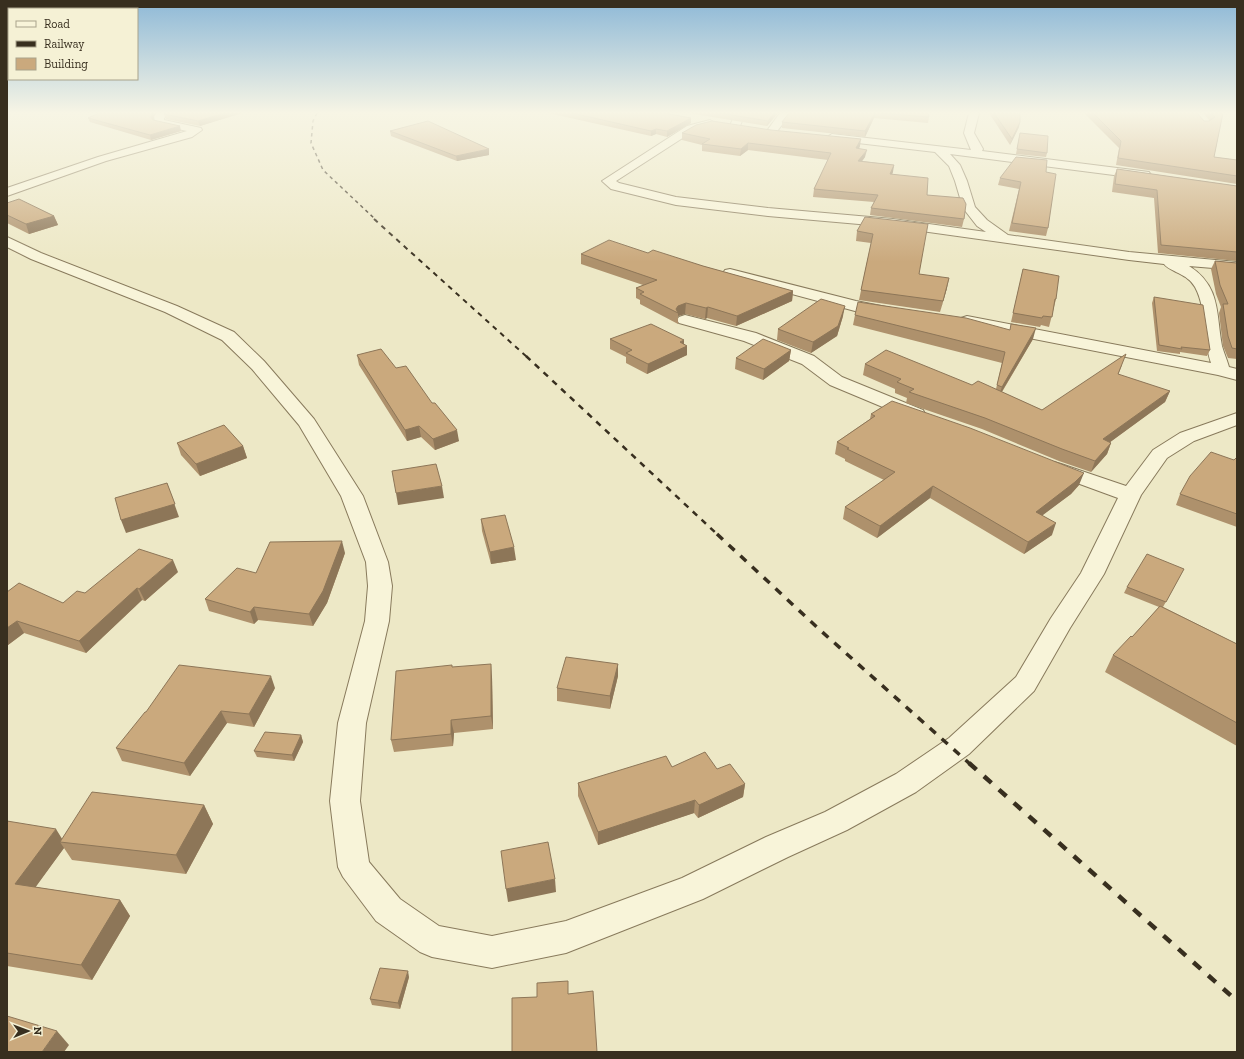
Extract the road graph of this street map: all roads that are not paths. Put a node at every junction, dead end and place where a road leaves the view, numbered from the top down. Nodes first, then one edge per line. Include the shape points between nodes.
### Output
1 (92, 162) edge
2 (637, 162) edge
3 (951, 162) edge
4 (1043, 162) edge
5 (1152, 176) edge
6 (7, 192) edge
7 (1004, 238) junction
8 (7, 242) edge
9 (1161, 259) junction
10 (1237, 266) edge
11 (730, 273) edge
12 (899, 312) edge
13 (953, 319) edge
14 (685, 320) dead end
15 (1229, 372) edge
16 (930, 419) edge
17 (1237, 419) edge
18 (1037, 461) edge
19 (1130, 495) junction

1 - 6 street
2 - 7 street via 608,181 615,186 676,201 893,223
3 - 7 street via 961,181 969,208 982,223
4 - 5 street
7 - 9 street
8 - 19 street via 171,309 228,336 258,365 308,423 352,496 377,562 380,586 376,621 352,723 345,801 354,867 388,910 432,941 492,952 566,937 692,889 776,847 836,821 906,783 959,746 1025,684 1092,574
9 - 10 street
9 - 15 street via 1194,274 1205,289 1211,314 1214,346
11 - 12 street via 855,306
13 - 15 street
14 - 16 street via 750,337 808,360 836,381
17 - 19 street via 1187,437 1160,454
18 - 19 street

